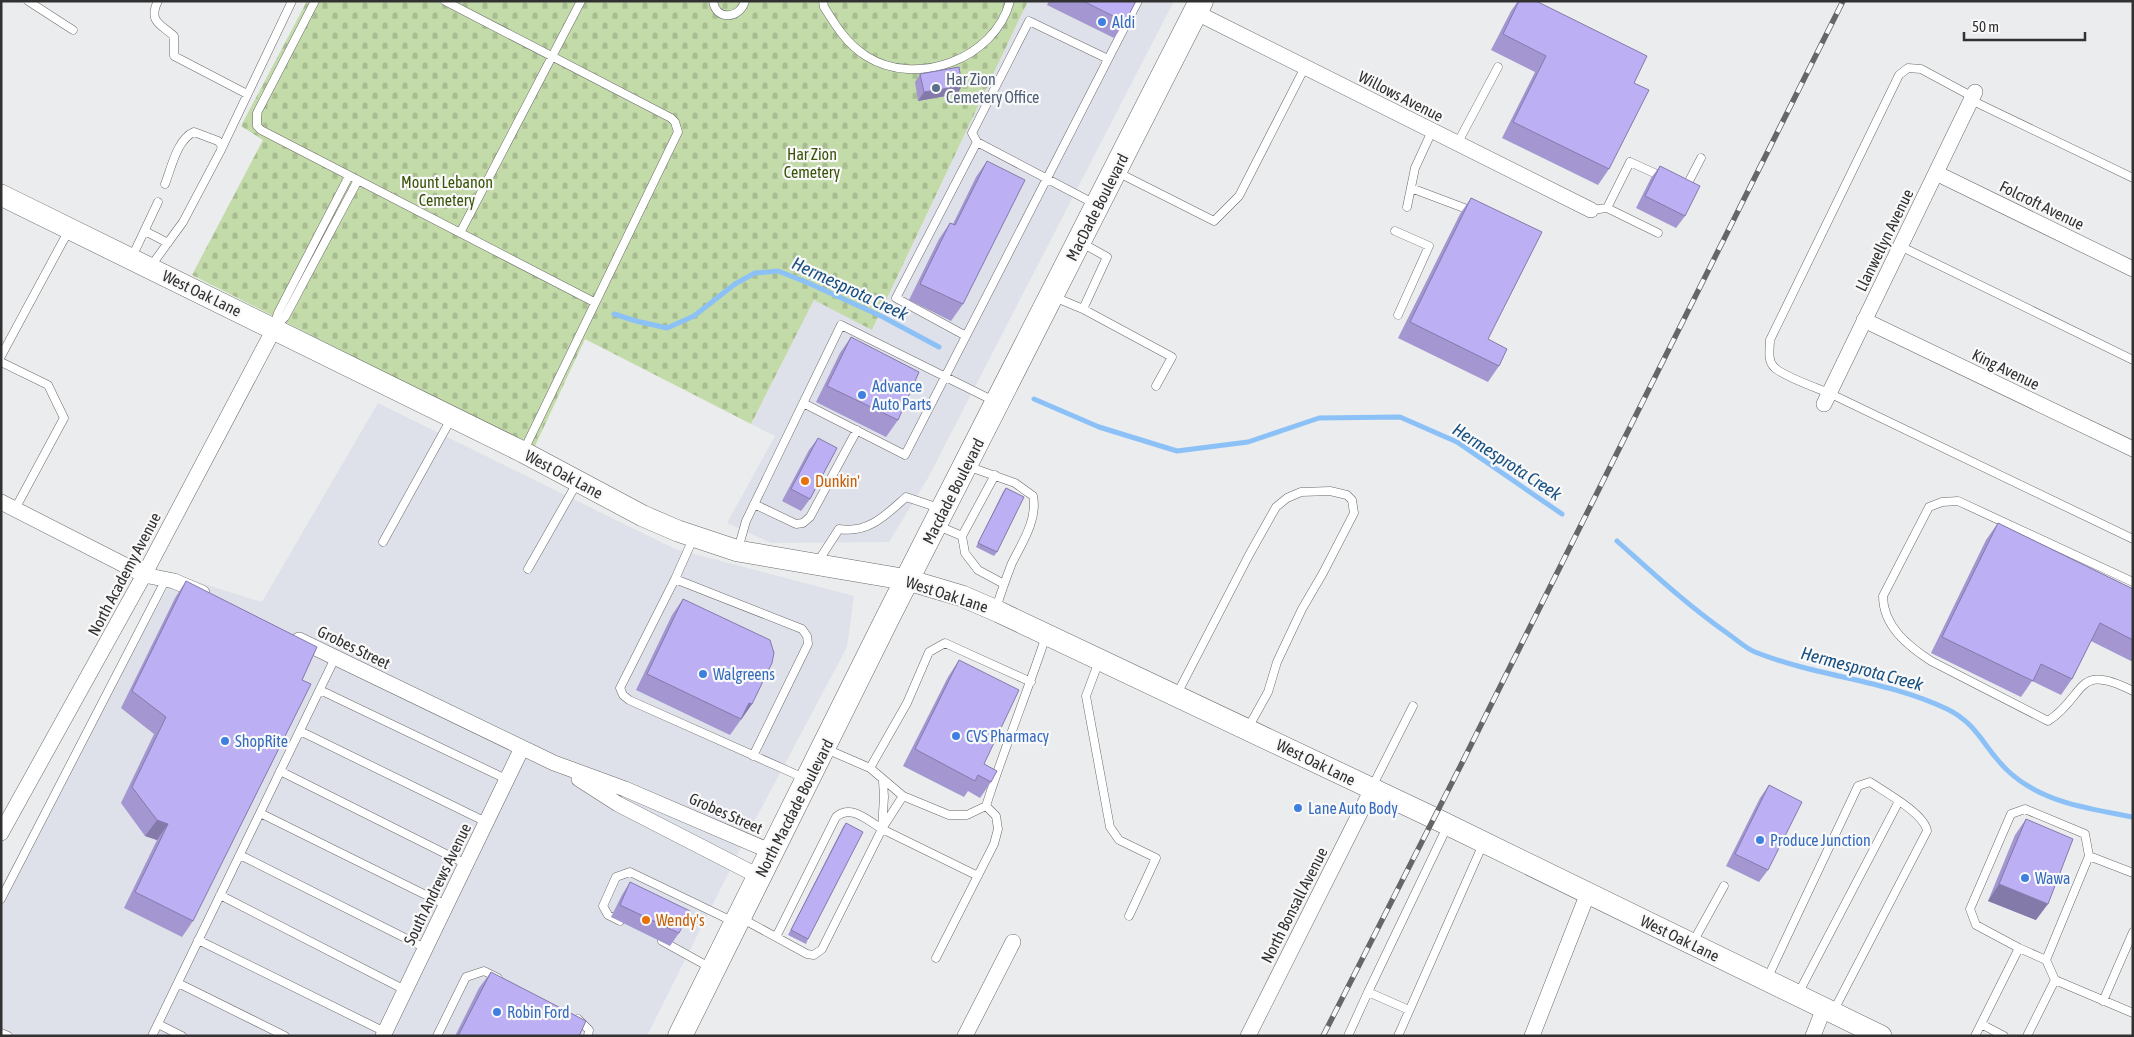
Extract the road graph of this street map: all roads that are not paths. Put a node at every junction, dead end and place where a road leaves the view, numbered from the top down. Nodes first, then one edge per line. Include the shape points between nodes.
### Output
1 (28, 1) edge
2 (158, 1) edge
3 (292, 1) edge
4 (315, 1) edge
5 (445, 1) edge
6 (581, 1) edge
7 (713, 1) edge
8 (745, 1) edge
9 (823, 1) edge
10 (1010, 1) edge
11 (1138, 1) edge
12 (1198, 7) edge
13 (72, 30) dead end
14 (551, 57) junction
15 (1108, 59) junction
16 (1305, 67) junction
17 (1498, 67) dead end
18 (247, 94) junction
19 (1973, 96) junction
20 (1432, 132) junction
21 (977, 142) junction
22 (1457, 144) junction
23 (222, 146) junction
24 (1701, 158) dead end
25 (1115, 171) junction
26 (1936, 173) junction
27 (349, 176) junction
28 (1046, 178) junction
29 (2133, 178) edge
30 (358, 180) junction
31 (165, 184) dead end
32 (1411, 188) junction
33 (1, 195) edge
34 (158, 202) dead end
35 (1098, 205) junction
36 (1407, 207) dead end
37 (1608, 208) junction
38 (1591, 210) joint
39 (1482, 215) edge
40 (70, 228) junction
41 (145, 231) junction
42 (1395, 231) dead end
43 (460, 233) junction
44 (1658, 233) dead end
45 (1080, 242) junction
46 (168, 243) junction
47 (1900, 246) junction
48 (141, 264) junction
49 (2133, 269) edge
50 (1052, 296) junction
51 (594, 302) junction
52 (1083, 309) junction
53 (1398, 315) dead end
54 (1864, 320) junction
55 (274, 329) junction
56 (966, 336) junction
57 (1, 356) edge
58 (2133, 360) edge
59 (1, 362) edge
60 (945, 376) junction
61 (1156, 386) dead end
62 (1827, 398) junction
63 (803, 403) junction
64 (998, 403) junction
65 (452, 417) junction
66 (857, 430) junction
67 (2133, 449) edge
68 (523, 452) junction
69 (966, 465) junction
70 (995, 476) junction
71 (578, 481) junction
72 (1, 502) edge
73 (754, 504) junction
74 (16, 509) junction
75 (940, 517) junction
76 (962, 536) junction
77 (694, 537) junction
78 (2133, 539) edge
79 (384, 542) dead end
80 (738, 550) junction
81 (816, 564) junction
82 (528, 569) dead end
83 (144, 575) junction
84 (166, 579) junction
85 (675, 580) junction
86 (908, 580) junction
87 (2133, 582) edge
88 (1004, 584) junction
89 (219, 601) edge
90 (996, 610) junction
91 (282, 631) edge
92 (1046, 634) junction
93 (335, 658) junction
94 (1100, 659) junction
95 (1031, 682) junction
96 (320, 690) junction
97 (2133, 691) edge
98 (1176, 696) junction
99 (1413, 706) dead end
100 (1248, 729) junction
101 (300, 731) junction
102 (522, 748) junction
103 (825, 748) junction
104 (753, 756) junction
105 (554, 763) junction
106 (870, 768) junction
107 (280, 771) junction
108 (506, 780) junction
109 (808, 780) junction
110 (883, 781) junction
111 (1372, 789) junction
112 (902, 796) junction
113 (1899, 801) junction
114 (986, 806) junction
115 (260, 813) junction
116 (486, 822) junction
117 (1448, 825) junction
118 (882, 829) junction
119 (1, 833) edge
120 (1484, 842) junction
121 (772, 852) junction
122 (240, 854) junction
123 (2090, 856) junction
124 (466, 864) junction
125 (2133, 873) edge
126 (978, 876) junction
127 (760, 877) junction
128 (1724, 886) dead end
129 (1588, 893) junction
130 (220, 895) junction
131 (1, 898) edge
132 (446, 905) junction
133 (1129, 916) dead end
134 (737, 920) junction
135 (628, 925) dead end
136 (2133, 932) edge
137 (776, 937) junction
138 (653, 938) dead end
139 (198, 940) junction
140 (1012, 942) dead end
141 (1692, 944) junction
142 (425, 948) junction
143 (2019, 948) junction
144 (936, 958) dead end
145 (2046, 960) junction
146 (714, 969) junction
147 (1766, 980) junction
148 (2055, 980) junction
149 (178, 982) junction
150 (508, 982) edge
151 (405, 990) junction
152 (1368, 992) junction
153 (1797, 995) junction
154 (2103, 1001) junction
155 (1409, 1010) junction
156 (1828, 1010) junction
157 (2133, 1014) edge
158 (573, 1016) edge
159 (158, 1024) junction
160 (1981, 1024) junction
161 (1, 1032) edge
162 (384, 1034) edge
163 (8, 1036) edge
164 (152, 1036) edge
165 (182, 1036) edge
166 (285, 1036) edge
167 (437, 1036) edge
168 (588, 1036) edge
169 (680, 1036) edge
170 (966, 1036) edge
171 (1248, 1036) edge
172 (1348, 1036) edge
173 (1398, 1036) edge
174 (1532, 1036) edge
175 (1813, 1036) edge
176 (1881, 1036) edge
177 (1975, 1036) edge
178 (2004, 1036) edge
179 (2027, 1036) edge

1 - 13 lane
2 - 18 lane via 153,11 154,20 174,36 174,56
3 - 18 lane
4 - 27 lane via 257,113 257,126
5 - 14 lane
6 - 14 lane
7 - 8 lane via 716,10 731,16 740,11
9 - 10 lane via 841,35 867,56 898,68 931,69 963,58 989,38 1008,10
11 - 15 lane
12 - 16 street, Willows Avenue
12 - 25 main road, MacDade Boulevard
14 - 43 lane
14 - 51 lane via 671,118 678,128
15 - 21 lane via 1029,21 972,133
15 - 28 lane
16 - 20 street, Willows Avenue
16 - 25 lane via 1239,196 1214,221
17 - 22 lane
18 - 23 lane
19 - 26 street, Llanwellyn Avenue
19 - 29 lane
19 - 62 lane via 1921,69 1908,68 1899,75 1770,340 1769,357 1774,367
20 - 22 street, Willows Avenue
20 - 32 lane via 1415,168
21 - 28 lane
21 - 56 lane via 896,298
22 - 38 street, Willows Avenue
23 - 31 lane via 218,141 194,132 190,134 182,142
23 - 46 lane via 183,222
24 - 37 lane via 1686,187 1630,162
25 - 35 main road, MacDade Boulevard
26 - 47 street, Llanwellyn Avenue
26 - 49 street, Folcroft Avenue
27 - 30 lane
27 - 55 lane via 278,313
28 - 35 lane
28 - 56 lane
30 - 43 lane
30 - 55 lane via 285,317
32 - 36 lane
32 - 39 lane
33 - 40 main road, West Oak Lane
34 - 41 lane
35 - 45 main road, MacDade Boulevard
37 - 38 lane
37 - 44 lane
40 - 48 main road, West Oak Lane
40 - 57 lane
41 - 46 lane
41 - 48 lane
42 - 53 lane via 1429,246
43 - 51 lane
45 - 50 main road, MacDade Boulevard
45 - 52 lane via 1107,257
46 - 48 lane
47 - 54 street, Llanwellyn Avenue
47 - 58 lane
48 - 55 main road, West Oak Lane
50 - 52 lane
50 - 64 main road, MacDade Boulevard
51 - 68 lane
52 - 61 lane via 1172,357
54 - 62 street, Llanwellyn Avenue
54 - 67 street, King Avenue
55 - 65 main road, West Oak Lane
55 - 83 street, North Academy Avenue
56 - 60 lane
59 - 74 lane via 48,385 64,418
60 - 63 lane via 841,325
60 - 64 lane
60 - 66 lane via 905,455
62 - 78 lane
63 - 66 lane
63 - 73 lane
64 - 69 main road, Macdade Boulevard
65 - 68 main road, West Oak Lane
65 - 79 lane
66 - 73 lane via 810,517 803,523 796,524
68 - 71 main road, West Oak Lane
69 - 70 lane
69 - 75 main road, Macdade Boulevard
70 - 76 lane
70 - 88 lane via 1033,496 1036,507
71 - 77 main road, West Oak Lane via 643,516
71 - 82 lane
72 - 74 street
73 - 80 lane
74 - 83 street
75 - 76 lane
75 - 81 lane via 906,497 865,528 839,529
75 - 86 main road, Macdade Boulevard
76 - 88 lane via 965,553 978,570
77 - 80 main road, West Oak Lane
77 - 85 lane
80 - 81 main road, West Oak Lane
81 - 86 main road, West Oak Lane
83 - 84 street
83 - 119 street, North Academy Avenue
84 - 89 street
84 - 131 lane
85 - 104 lane via 620,688 623,695
85 - 104 lane via 802,629 807,636 808,644
86 - 90 main road, West Oak Lane
86 - 103 main road, North Macdade Boulevard
87 - 97 lane via 1958,501 1950,501 1929,507 1884,596 1888,619 1916,652 2048,721 2060,713 2083,683 2102,678
88 - 90 lane
90 - 92 main road, West Oak Lane
91 - 93 street, Grobes Street
92 - 94 main road, West Oak Lane
92 - 95 lane
93 - 96 lane
93 - 102 street, Grobes Street
94 - 98 main road, West Oak Lane
94 - 133 lane via 1086,696 1110,827 1119,840 1156,858
95 - 106 lane via 945,643 929,652 907,703
95 - 114 lane
96 - 101 lane
96 - 108 lane
98 - 100 main road, West Oak Lane
98 - 100 lane via 1276,507 1301,492 1330,491 1347,495 1352,500 1354,513 1302,609 1276,662 1268,692
99 - 111 lane
100 - 111 main road, West Oak Lane
101 - 107 lane
101 - 116 lane
102 - 105 street, Grobes Street
102 - 108 street, South Andrews Avenue
103 - 106 lane
103 - 109 main road, North Macdade Boulevard
104 - 109 lane
105 - 121 street, Grobes Street via 657,802
105 - 127 street, Grobes Street via 618,804
106 - 110 lane
107 - 115 lane
107 - 124 lane
108 - 116 street, South Andrews Avenue
109 - 121 main road, North Macdade Boulevard
110 - 112 lane
110 - 118 lane
111 - 117 main road, West Oak Lane
111 - 171 street, North Bonsall Avenue
112 - 114 lane via 948,815 967,815
112 - 118 lane
113 - 147 lane via 1870,782 1858,786
113 - 153 lane
113 - 156 lane via 1925,823 1928,831
114 - 126 lane via 996,816 998,829
115 - 122 lane
115 - 132 lane
116 - 124 street, South Andrews Avenue
117 - 120 main road, West Oak Lane
117 - 152 lane
118 - 126 lane
118 - 137 lane via 822,949 814,955 807,954
118 - 137 lane via 850,811 842,811 836,817
120 - 129 main road, West Oak Lane
120 - 155 lane
121 - 127 main road, North Macdade Boulevard
122 - 130 lane
122 - 142 lane
123 - 125 lane
123 - 143 lane via 2085,834 2025,809 2011,814 1970,909 1976,925
123 - 145 lane
124 - 132 street, South Andrews Avenue
126 - 144 lane
127 - 134 main road, North Macdade Boulevard
128 - 141 lane
129 - 141 main road, West Oak Lane
129 - 174 street
130 - 139 lane
130 - 151 lane
132 - 142 street, South Andrews Avenue
134 - 135 lane via 630,872 616,877 603,906 608,915
134 - 137 lane
134 - 146 main road, North Macdade Boulevard
136 - 154 lane
138 - 146 lane
139 - 149 lane
139 - 162 lane
140 - 170 street
141 - 147 main road, West Oak Lane
142 - 151 street, South Andrews Avenue
143 - 145 lane
143 - 160 lane
145 - 148 lane
146 - 169 main road, North Macdade Boulevard
147 - 153 main road, West Oak Lane
148 - 154 lane
148 - 179 lane
149 - 159 lane
149 - 166 lane
150 - 167 lane via 484,971 466,977
151 - 162 street, South Andrews Avenue
152 - 155 lane
152 - 172 lane
153 - 156 main road, West Oak Lane
154 - 157 lane
155 - 173 lane
156 - 175 street
156 - 176 main road, West Oak Lane
158 - 168 lane via 589,1030
159 - 164 lane
159 - 165 lane
160 - 177 lane
160 - 178 lane
161 - 163 lane

